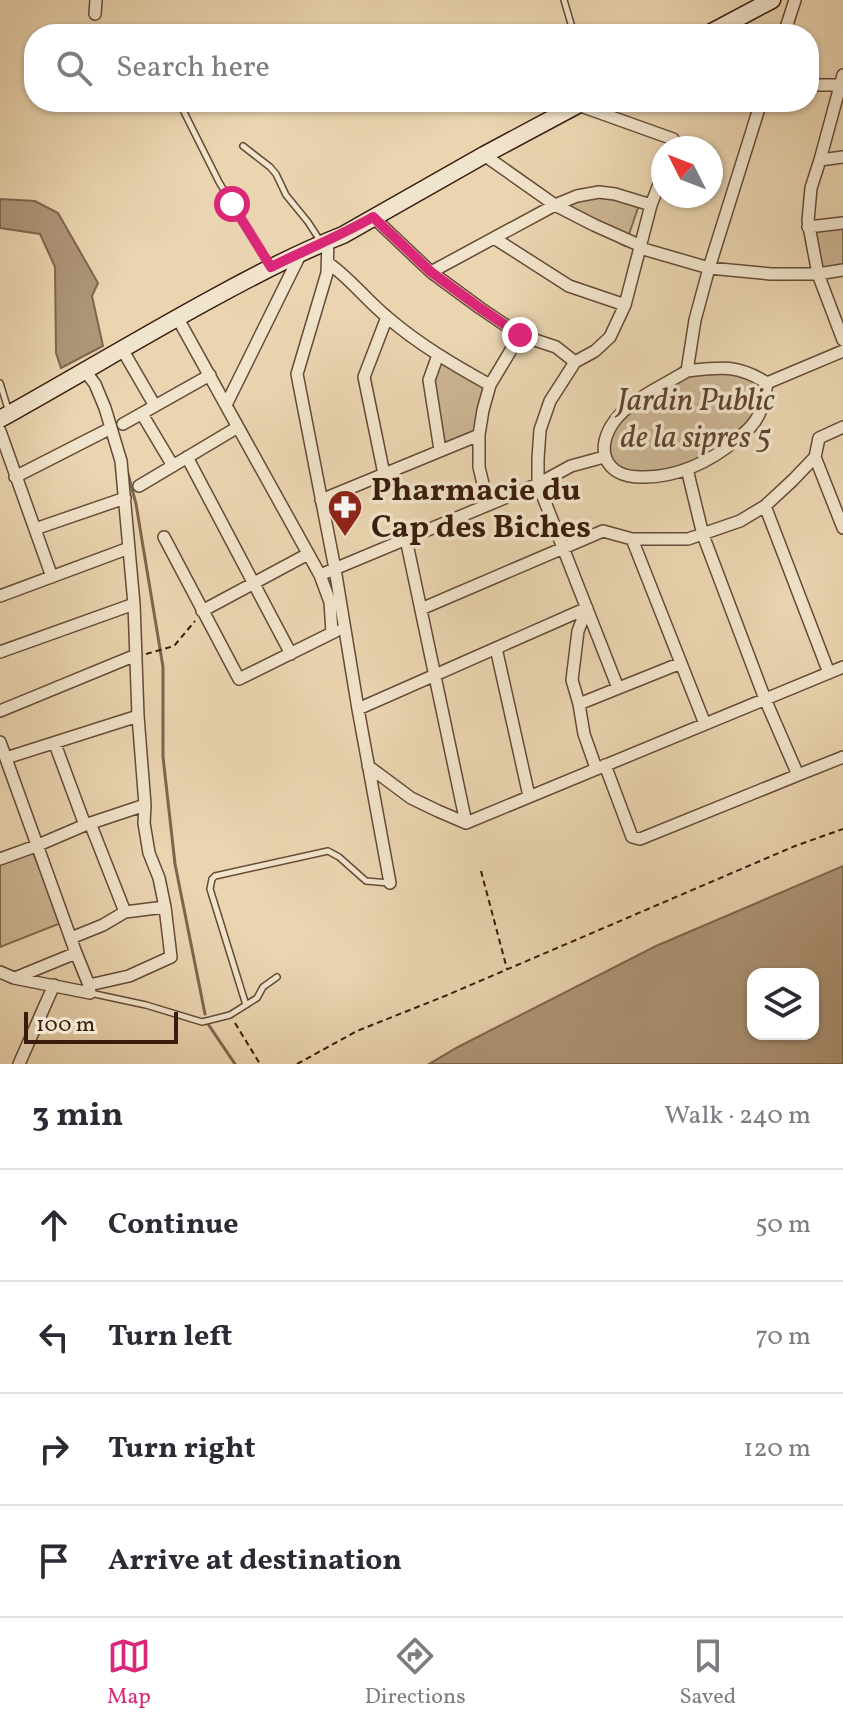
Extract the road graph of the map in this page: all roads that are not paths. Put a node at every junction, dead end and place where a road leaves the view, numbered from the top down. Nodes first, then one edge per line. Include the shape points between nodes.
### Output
1 (96, 0) edge
2 (564, 0) edge
3 (772, 0) edge
4 (795, 0) edge
5 (95, 14) dead end
6 (571, 24) edge
7 (727, 24) edge
8 (787, 24) edge
9 (842, 82) edge
10 (819, 84) edge
11 (184, 112) edge
12 (564, 112) edge
13 (604, 112) edge
14 (758, 112) edge
15 (665, 136) edge
16 (243, 146) dead end
17 (484, 155) junction
18 (843, 157) edge
19 (820, 160) junction
20 (555, 205) junction
21 (651, 205) joint
22 (373, 217) junction
23 (843, 223) edge
24 (808, 227) junction
25 (494, 238) junction
26 (325, 242) junction
27 (640, 247) junction
28 (302, 252) junction
29 (328, 263) junction
30 (271, 267) junction
31 (709, 268) junction
32 (843, 270) edge
33 (431, 272) junction
34 (818, 274) junction
35 (625, 305) junction
36 (177, 317) junction
37 (387, 317) junction
38 (520, 335) junction
39 (843, 340) edge
40 (122, 349) junction
41 (843, 351) edge
42 (438, 355) junction
43 (575, 362) junction
44 (85, 371) junction
45 (687, 371) junction
46 (210, 375) junction
47 (0, 383) edge
48 (767, 383) junction
49 (490, 385) junction
50 (226, 405) junction
51 (155, 406) junction
52 (142, 414) junction
53 (5, 417) edge
54 (117, 426) junction
55 (238, 427) junction
56 (843, 427) edge
57 (0, 431) edge
58 (479, 435) junction
59 (440, 450) junction
60 (187, 457) junction
61 (604, 457) junction
62 (815, 457) junction
63 (173, 466) junction
64 (687, 469) junction
65 (384, 474) junction
66 (15, 477) junction
67 (538, 484) junction
68 (139, 486) dead end
69 (125, 498) junction
70 (321, 500) junction
71 (488, 505) junction
72 (765, 506) junction
73 (843, 528) edge
74 (35, 529) junction
75 (703, 535) junction
76 (164, 537) dead end
77 (406, 539) junction
78 (632, 539) junction
79 (129, 548) junction
80 (563, 548) junction
81 (308, 554) junction
82 (335, 569) junction
83 (320, 575) junction
84 (52, 577) junction
85 (254, 584) junction
86 (1, 594) edge
87 (134, 604) junction
88 (587, 608) junction
89 (421, 609) junction
90 (202, 611) junction
91 (344, 627) junction
92 (332, 633) junction
93 (496, 648) junction
94 (0, 652) edge
95 (291, 654) junction
96 (136, 655) junction
97 (681, 663) junction
98 (843, 667) edge
99 (829, 673) junction
100 (435, 675) junction
101 (618, 688) junction
102 (765, 699) junction
103 (579, 704) junction
104 (358, 709) junction
105 (0, 711) edge
106 (138, 716) junction
107 (705, 724) junction
108 (0, 742) edge
109 (55, 744) junction
110 (843, 757) edge
111 (6, 758) junction
112 (368, 766) junction
113 (600, 767) junction
114 (798, 775) junction
115 (529, 796) junction
116 (145, 805) junction
117 (466, 823) junction
118 (87, 824) junction
119 (36, 846) junction
120 (0, 859) edge
121 (390, 883) joint
122 (165, 907) junction
123 (125, 912) junction
124 (71, 938) junction
125 (76, 953) junction
126 (0, 972) edge
127 (277, 977) dead end
128 (14, 978) junction
129 (54, 985) junction
130 (90, 989) junction
131 (246, 1005) junction
132 (19, 1064) edge

1 - 5 street
2 - 6 lane
3 - 7 street
4 - 8 street
9 - 10 street
9 - 19 street
11 - 30 lane
12 - 17 street
13 - 15 street
14 - 31 street
16 - 26 lane via 276,174 286,195
17 - 20 street
17 - 22 street
18 - 19 street
19 - 24 street via 809,198
20 - 21 street via 599,192
20 - 25 street
20 - 27 street
21 - 27 street
22 - 26 street
22 - 33 street
23 - 24 street
24 - 34 street
25 - 33 street
25 - 35 street via 569,286
26 - 28 street
26 - 29 street
27 - 31 street
27 - 35 street
28 - 30 street
28 - 50 street
29 - 37 street
29 - 70 street via 297,374
30 - 36 street
31 - 34 street
31 - 45 street
32 - 34 street
33 - 38 street
34 - 39 street
35 - 43 street via 610,337
36 - 40 street
36 - 46 street
37 - 42 street
37 - 65 street via 364,377
38 - 43 street via 556,347
38 - 49 street
40 - 44 street
40 - 51 street
41 - 48 street
42 - 49 street
42 - 59 street via 429,380
43 - 67 street via 550,401 540,430
44 - 53 street
44 - 54 street
45 - 48 street via 734,368
45 - 61 street via 617,418 607,432
46 - 50 street
46 - 51 street
47 - 53 lane
48 - 64 street via 751,427 721,453
49 - 58 street
50 - 55 street
51 - 52 street
52 - 54 street
52 - 63 street
54 - 66 street
54 - 69 street
55 - 60 street
55 - 81 street
56 - 62 street via 819,438
57 - 66 street
58 - 59 street
58 - 71 street via 479,467
59 - 65 street
60 - 63 street
60 - 85 street
61 - 64 street via 611,466 639,478
61 - 67 street via 571,466
62 - 72 street
62 - 73 street
63 - 68 street
64 - 75 street
65 - 70 street
66 - 74 street
67 - 71 street
67 - 80 street
69 - 74 street
69 - 79 street
70 - 82 street
71 - 77 street
72 - 75 street
72 - 99 street
74 - 84 street
75 - 78 street
75 - 102 street
76 - 90 street
77 - 82 street
77 - 89 street
78 - 80 street via 603,531
78 - 97 street
79 - 84 street
79 - 87 street
80 - 88 street
80 - 89 street
81 - 83 street
81 - 85 street
82 - 83 street
82 - 91 street
83 - 92 street via 330,602
84 - 86 street
85 - 90 street
85 - 95 street
87 - 94 street
87 - 96 street
88 - 93 street
88 - 101 street
88 - 103 street via 578,631 572,680
89 - 100 street
90 - 95 street via 239,679
91 - 92 street
91 - 104 street
92 - 95 street
93 - 100 street
93 - 115 street
96 - 105 street
96 - 106 street
97 - 101 street
97 - 107 street
98 - 99 street
99 - 102 street
100 - 104 street
100 - 117 street
101 - 103 street
102 - 107 street
102 - 114 street
103 - 113 street via 584,734
104 - 112 street
106 - 109 street
106 - 116 street
107 - 113 street
108 - 111 street
109 - 111 street
109 - 118 street
110 - 114 street
111 - 119 street
112 - 117 street via 411,798
112 - 121 street
113 - 114 street via 636,839
113 - 115 street
115 - 117 street
116 - 118 street
116 - 122 street via 149,853
118 - 119 street
118 - 123 street
119 - 120 street
119 - 124 street
121 - 131 lane via 366,881 328,851 215,876 210,889
122 - 123 street
122 - 130 street via 169,959
123 - 124 street
124 - 125 street
125 - 128 street
125 - 130 street
126 - 128 street
127 - 131 lane
128 - 129 street
129 - 130 street
129 - 132 street
130 - 131 lane via 202,1022

